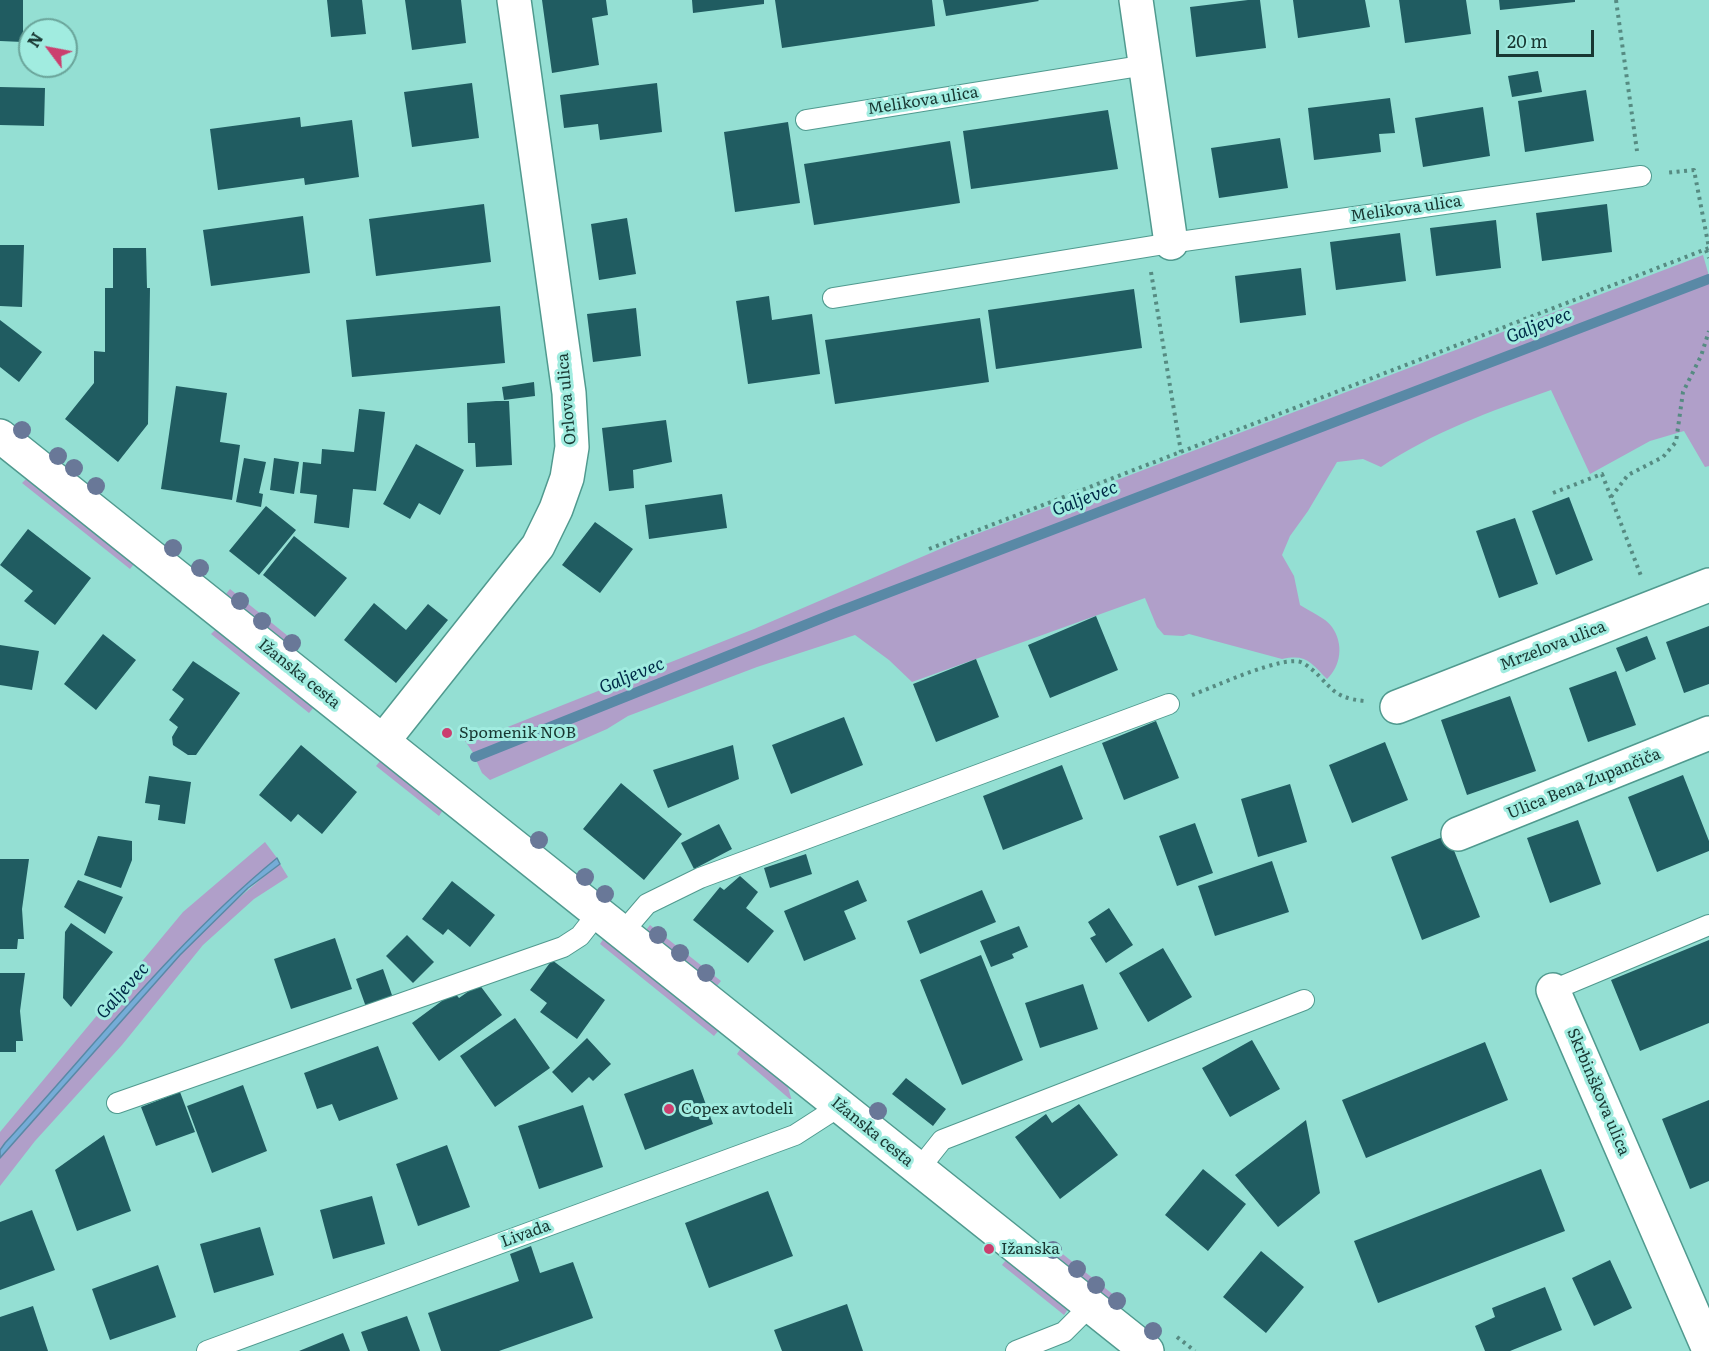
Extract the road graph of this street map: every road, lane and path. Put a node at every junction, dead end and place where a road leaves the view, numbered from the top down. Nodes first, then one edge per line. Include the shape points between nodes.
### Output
1 (514, 0) edge
2 (1137, 0) edge
3 (1616, 0) edge
4 (1146, 65) junction
5 (806, 120) dead end
6 (1641, 176) junction
7 (1171, 243) junction
8 (1707, 254) edge
9 (833, 297) dead end
10 (1709, 331) edge
11 (0, 436) edge
12 (1553, 494) dead end
13 (1611, 497) junction
14 (929, 549) dead end
15 (1709, 585) edge
16 (1652, 607) junction
17 (1169, 704) joint
18 (1397, 707) joint
19 (1709, 733) edge
20 (383, 741) junction
21 (1458, 834) dead end
22 (610, 922) junction
23 (1709, 925) edge
24 (1553, 990) joint
25 (1304, 1000) dead end
26 (117, 1103) dead end
27 (840, 1106) junction
28 (919, 1168) junction
29 (1090, 1306) junction
30 (1709, 1350) edge
31 (207, 1351) edge
32 (1016, 1351) edge
33 (1147, 1351) edge

1 - 20 street, Orlova ulica via 569,393 572,447 567,478 556,509 529,559
2 - 4 street
3 - 6 path
4 - 5 lane, Melikova ulica
4 - 7 street
6 - 7 lane, Melikova ulica
6 - 8 path via 1694,170
7 - 9 lane, Melikova ulica
8 - 14 path
10 - 13 path via 1683,392 1676,442 1663,457 1628,475
11 - 20 street, Ižanska cesta
12 - 13 path via 1602,474
13 - 16 path
15 - 16 street, Mrzelova ulica
16 - 18 street, Mrzelova ulica
17 - 18 path via 1278,663 1294,661 1303,663 1324,685 1350,701
17 - 22 lane via 700,878
19 - 21 street, Ulica Bena Zupančiča
20 - 22 street, Ižanska cesta
22 - 26 lane via 563,947
22 - 27 street, Ižanska cesta
23 - 24 lane, Skrbinškova ulica
24 - 30 street, Skrbinškova ulica
25 - 28 lane via 942,1140
27 - 28 street, Ižanska cesta
27 - 31 lane, Livada via 795,1136
28 - 29 street, Ižanska cesta
29 - 32 lane via 1064,1332
29 - 33 street, Ižanska cesta

